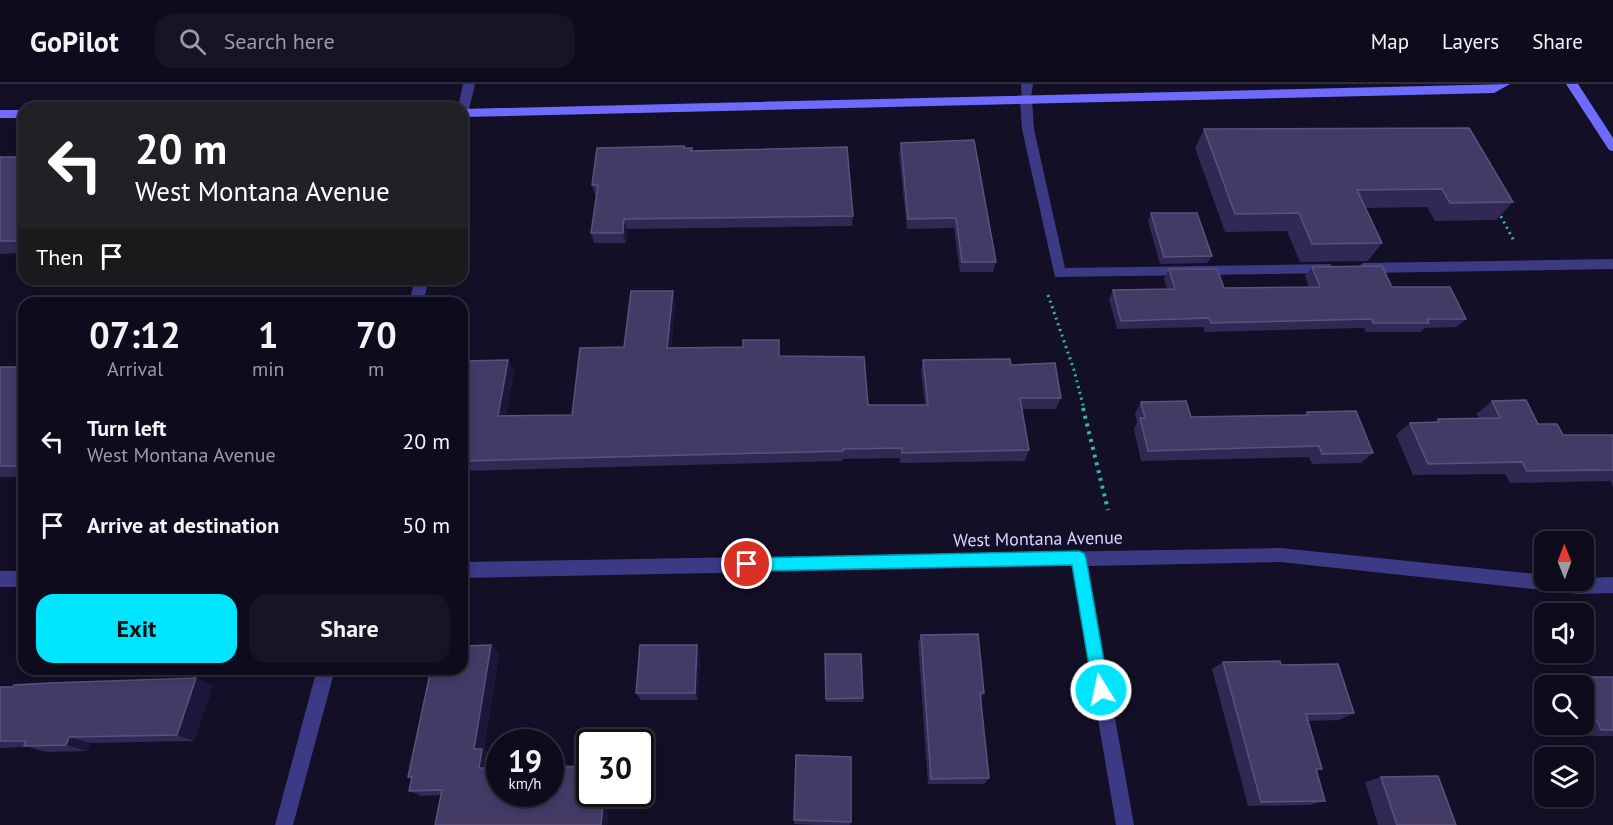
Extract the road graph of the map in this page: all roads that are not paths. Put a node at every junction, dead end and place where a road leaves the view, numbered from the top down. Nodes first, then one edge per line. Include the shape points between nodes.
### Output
1 (470, 84) edge
2 (1027, 84) edge
3 (1504, 84) edge
4 (1572, 84) edge
5 (1412, 88) edge
6 (1026, 100) junction
7 (465, 102) edge
8 (468, 113) edge
9 (0, 114) edge
10 (18, 114) edge
11 (1613, 147) edge
12 (1613, 264) edge
13 (1079, 558) junction
14 (468, 570) edge
15 (0, 579) edge
16 (18, 579) edge
17 (1613, 585) edge
18 (324, 675) edge
19 (284, 825) edge
20 (1125, 825) edge

1 - 7 street
2 - 6 street
3 - 5 street via 1494,89
4 - 11 street
5 - 6 street
6 - 8 street
6 - 12 street via 1028,129 1060,273
9 - 10 street
13 - 14 street, West Montana Avenue
13 - 17 street, West Montana Avenue via 1280,555 1579,586
13 - 20 street
15 - 16 street
18 - 19 street

